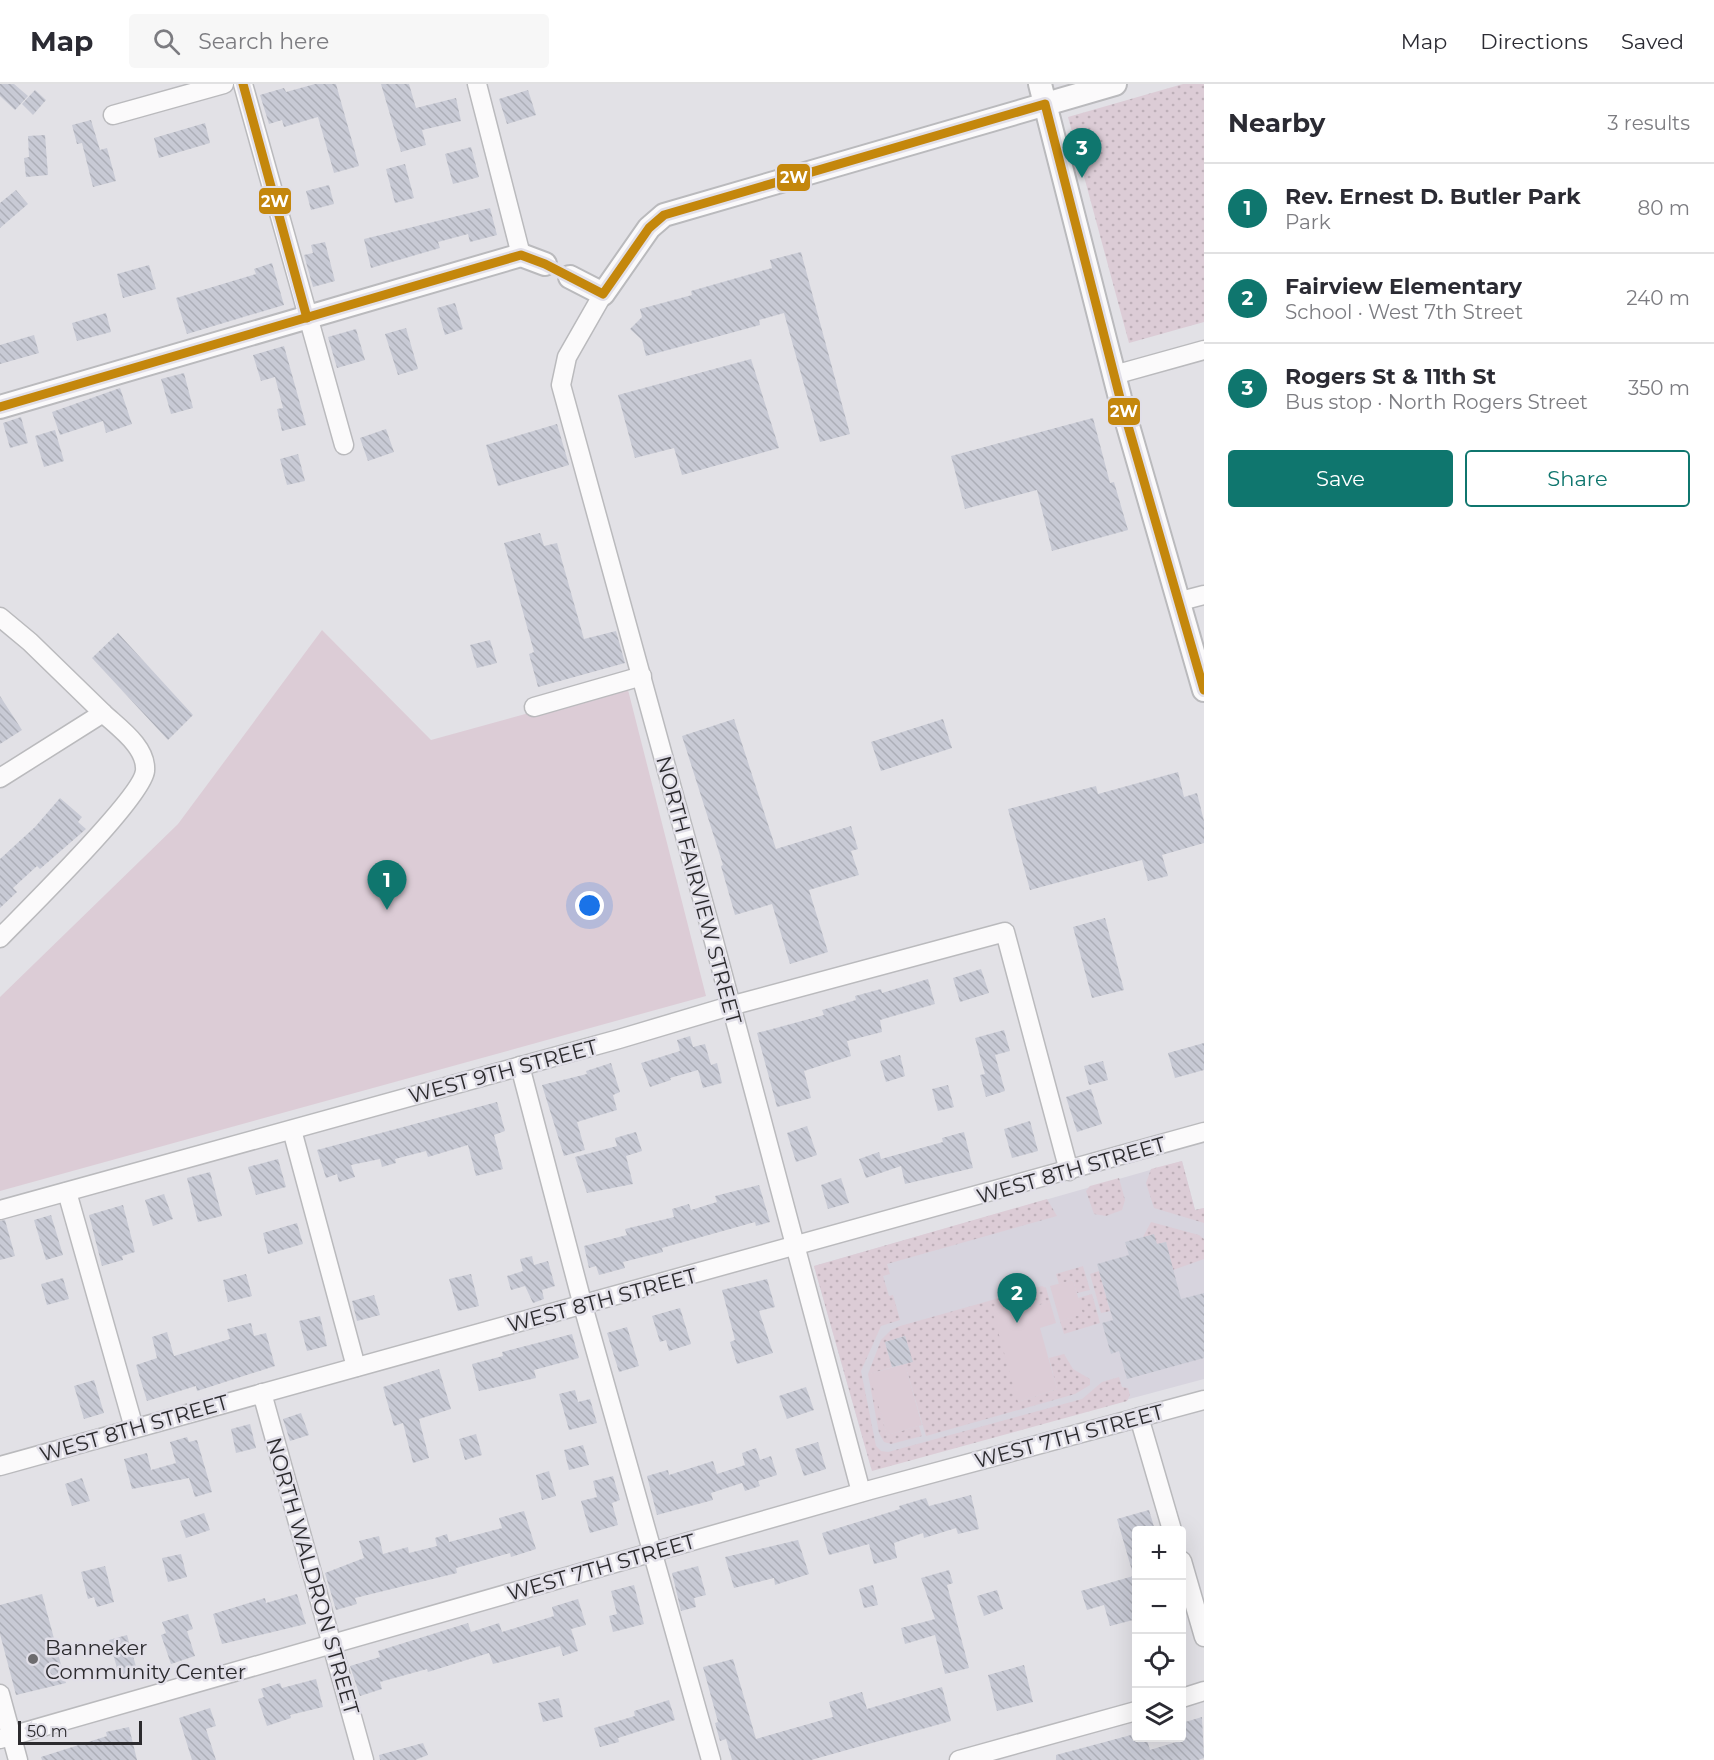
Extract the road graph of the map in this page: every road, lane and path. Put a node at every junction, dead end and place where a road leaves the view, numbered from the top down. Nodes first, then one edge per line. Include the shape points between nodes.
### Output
1 (224, 84) edge
2 (243, 84) edge
3 (477, 84) edge
4 (1115, 84) edge
5 (1042, 94) edge
6 (113, 115) dead end
7 (521, 255) junction
8 (545, 264) dead end
9 (570, 277) dead end
10 (603, 294) junction
11 (307, 318) junction
12 (1204, 350) edge
13 (1114, 375) junction
14 (0, 406) edge
15 (344, 445) dead end
16 (1204, 596) edge
17 (1177, 602) junction
18 (0, 617) edge
19 (642, 676) junction
20 (1204, 690) edge
21 (534, 707) dead end
22 (104, 713) junction
23 (0, 778) edge
24 (0, 938) edge
25 (730, 1006) junction
26 (520, 1066) junction
27 (292, 1130) junction
28 (1204, 1132) edge
29 (1069, 1171) junction
30 (67, 1192) junction
31 (0, 1210) edge
32 (796, 1247) junction
33 (583, 1305) junction
34 (356, 1366) junction
35 (262, 1393) junction
36 (1204, 1400) edge
37 (1139, 1418) junction
38 (134, 1428) junction
39 (0, 1466) edge
40 (861, 1492) junction
41 (1171, 1526) edge
42 (654, 1551) junction
43 (1186, 1575) edge
44 (1204, 1637) edge
45 (333, 1646) junction
46 (1204, 1691) edge
47 (0, 1694) edge
48 (1186, 1697) edge
49 (1132, 1713) edge
50 (5, 1737) edge
51 (995, 1755) edge
52 (18, 1760) edge
53 (364, 1760) edge
54 (711, 1760) edge
55 (959, 1760) edge

1 - 6 street
2 - 11 street
3 - 7 street
4 - 5 street
5 - 10 street via 664,214 649,228
5 - 13 street
7 - 8 street
7 - 11 street
9 - 10 street
10 - 19 street, NORTH FAIRVIEW STREET via 567,357 561,385
11 - 14 street
11 - 15 street
12 - 13 street
13 - 17 street
16 - 17 street
17 - 20 street
18 - 22 street
19 - 21 street
19 - 25 street, NORTH FAIRVIEW STREET
22 - 23 street
22 - 24 street via 140,750 145,772 140,785 97,837
25 - 26 street, WEST 9TH STREET
25 - 29 street, WEST 9TH STREET via 1005,932
25 - 32 street, NORTH FAIRVIEW STREET
26 - 27 street, WEST 9TH STREET
26 - 33 street
27 - 30 street, WEST 9TH STREET
27 - 34 street
28 - 29 street, WEST 8TH STREET
29 - 32 street, WEST 8TH STREET
30 - 31 street, WEST 9TH STREET
30 - 38 street
32 - 33 street, WEST 8TH STREET
32 - 40 street, NORTH FAIRVIEW STREET
33 - 34 street, WEST 8TH STREET
33 - 42 street
34 - 35 street, WEST 8TH STREET
35 - 38 street, WEST 8TH STREET
35 - 45 street, NORTH WALDRON STREET
36 - 37 street, WEST 7TH STREET
37 - 40 street, WEST 7TH STREET
37 - 41 street
38 - 39 street, WEST 8TH STREET
40 - 42 street, WEST 7TH STREET
42 - 45 street, WEST 7TH STREET
42 - 54 street
43 - 44 street
45 - 50 street, WEST 7TH STREET
45 - 53 street, NORTH WALDRON STREET
46 - 48 street
47 - 50 street
49 - 51 street
50 - 52 street
51 - 55 street

